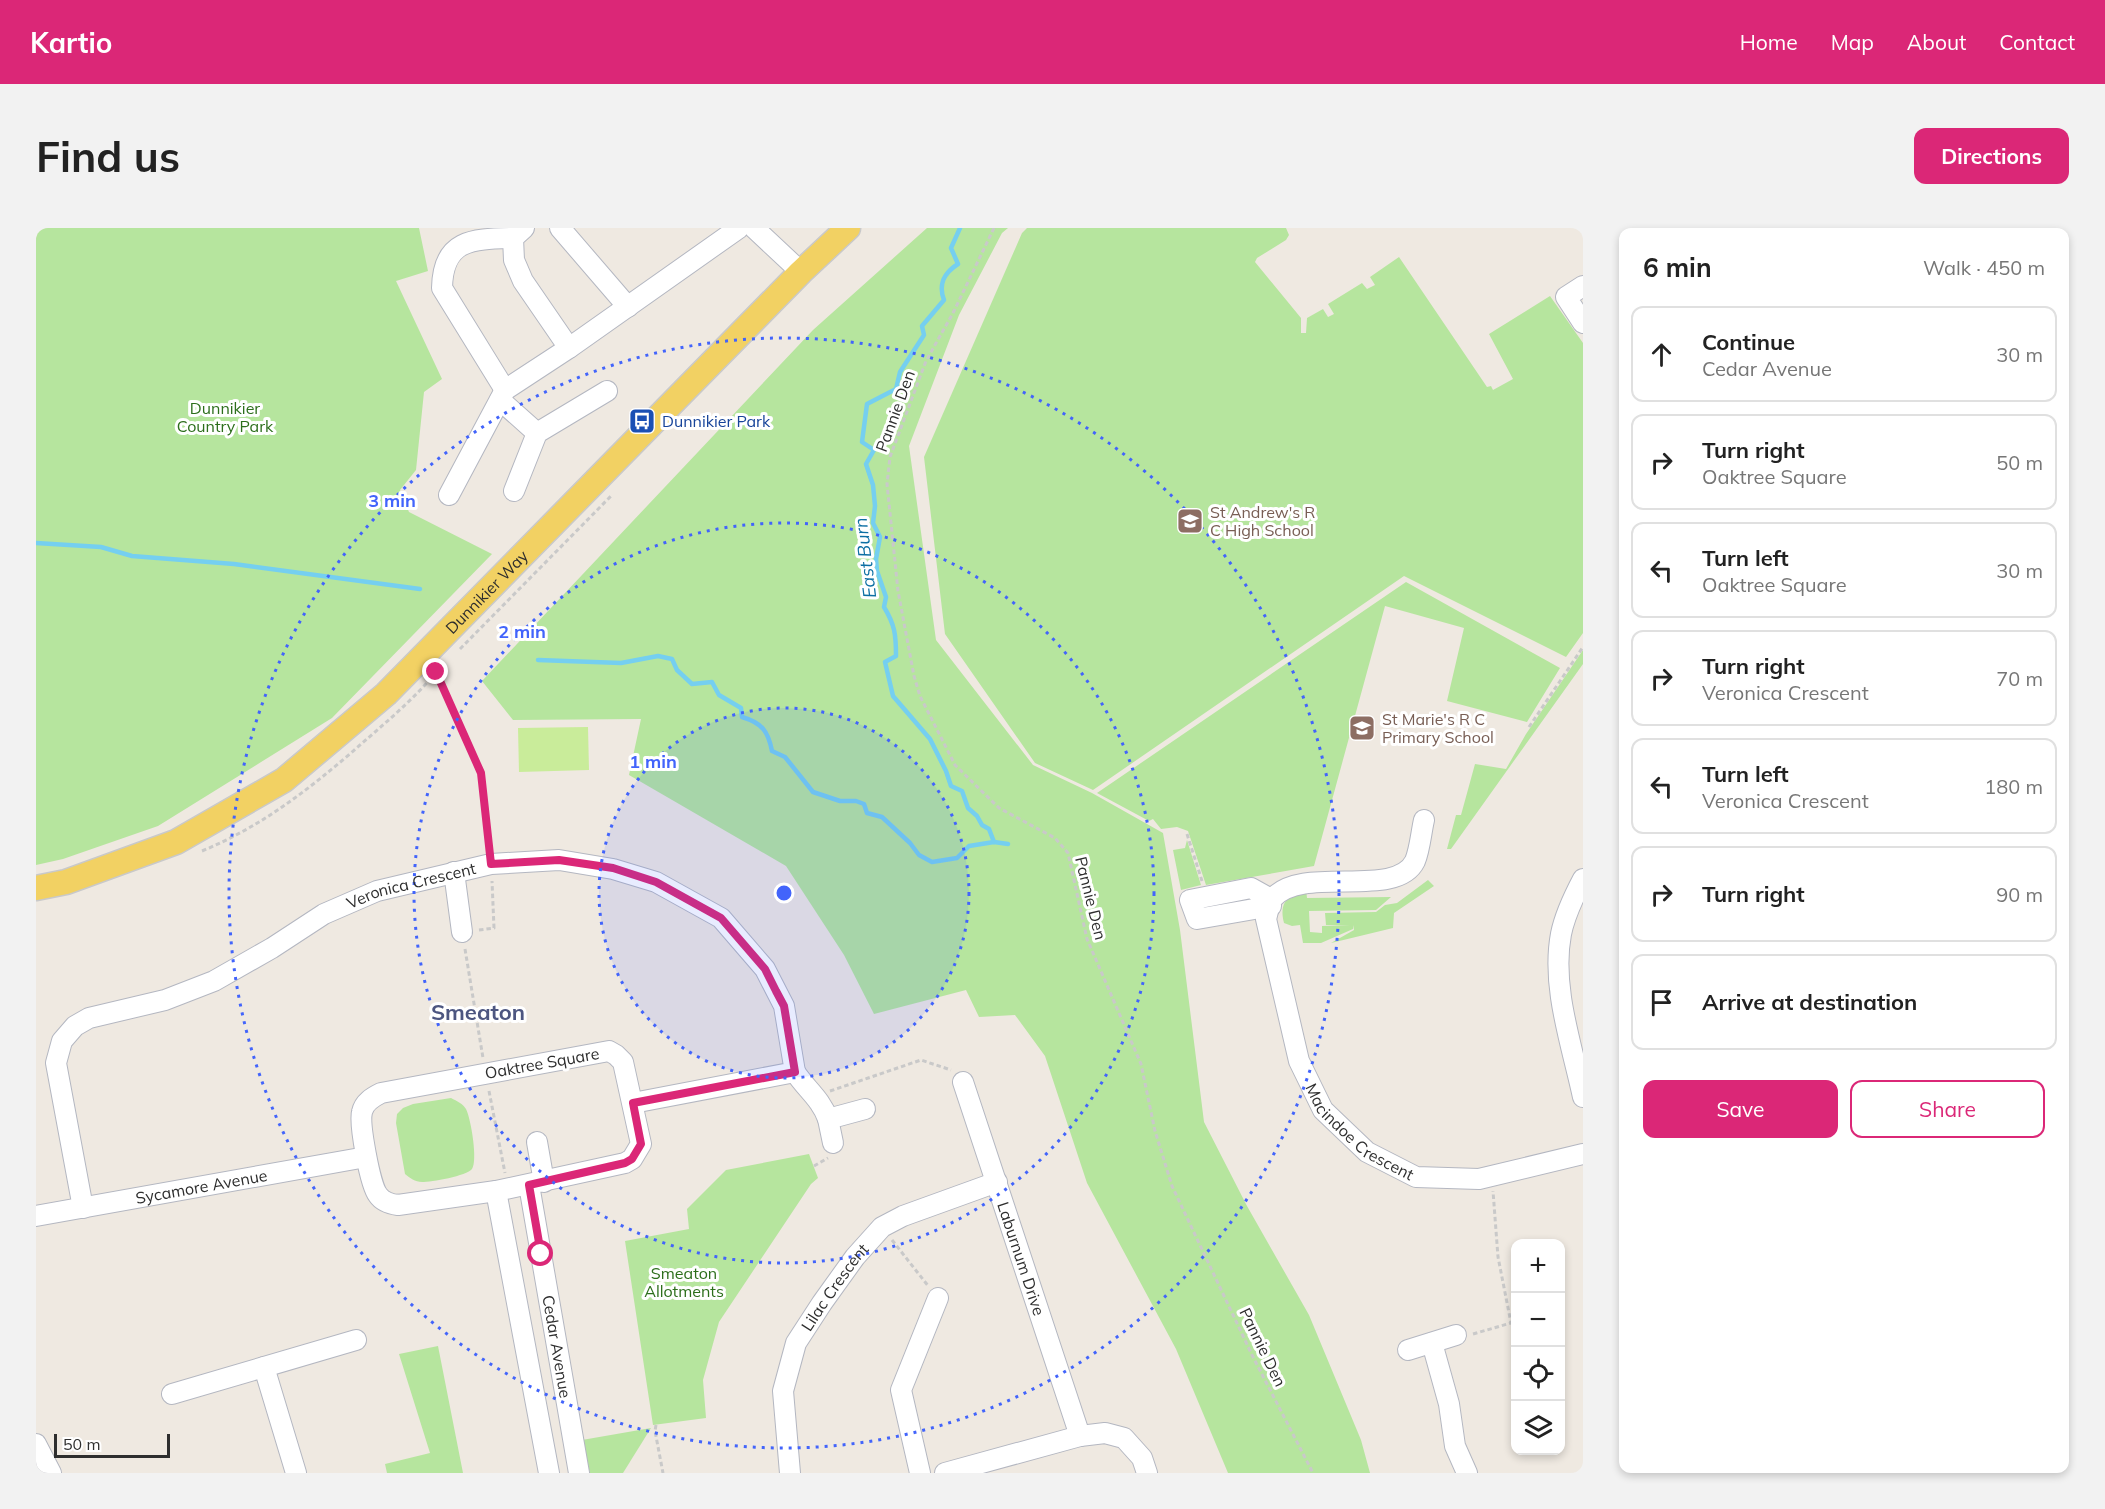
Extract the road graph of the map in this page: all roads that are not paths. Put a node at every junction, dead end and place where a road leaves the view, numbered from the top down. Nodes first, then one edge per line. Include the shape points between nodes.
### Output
1 (560, 228) edge
2 (739, 228) edge
3 (754, 228) edge
4 (848, 228) edge
5 (518, 233) edge
6 (801, 272) junction
7 (1583, 285) edge
8 (628, 307) junction
9 (1583, 323) edge
10 (569, 348) junction
11 (607, 391) dead end
12 (503, 395) junction
13 (537, 433) junction
14 (513, 491) dead end
15 (449, 495) dead end
16 (1424, 820) dead end
17 (454, 872) junction
18 (1583, 879) edge
19 (36, 888) edge
20 (462, 932) road end
21 (795, 1072) junction
22 (963, 1082) road end
23 (1583, 1097) edge
24 (633, 1103) junction
25 (865, 1108) dead end
26 (828, 1119) junction
27 (537, 1142) dead end
28 (834, 1143) dead end
29 (1583, 1154) edge
30 (366, 1157) junction
31 (997, 1182) junction
32 (537, 1183) junction
33 (496, 1191) junction
34 (83, 1208) junction
35 (36, 1216) edge
36 (938, 1298) road end
37 (1456, 1335) road end
38 (356, 1340) dead end
39 (1432, 1343) junction
40 (1408, 1350) dead end
41 (264, 1367) junction
42 (172, 1394) dead end
43 (1080, 1436) junction
44 (37, 1450) edge
45 (51, 1473) edge
46 (296, 1473) edge
47 (549, 1473) edge
48 (579, 1473) edge
49 (790, 1473) edge
50 (921, 1473) edge
51 (945, 1473) edge
52 (1147, 1473) edge
53 (1467, 1473) edge

1 - 8 street
2 - 8 street
3 - 6 street
4 - 6 main road, Dunnikier Way
5 - 10 street via 514,260 523,281
5 - 12 street via 457,248 449,255 442,275 442,288
6 - 19 main road, Dunnikier Way via 387,694 284,780 176,842 66,882
7 - 9 street via 1566,297
8 - 10 street
10 - 12 street
11 - 13 street
12 - 13 street
12 - 15 street
13 - 14 street
16 - 29 street, Macindoe Crescent via 1414,862 1401,874 1386,880 1300,883 1286,888 1269,908 1299,1061 1323,1110 1367,1152 1416,1177 1479,1179
17 - 20 street
17 - 21 street, Veronica Crescent via 491,864 559,860 613,868 656,882 721,918 765,969 784,1006
17 - 34 street, Veronica Crescent via 377,891 324,914 214,981 165,1000 89,1018 75,1026 62,1041 56,1063
18 - 23 street via 1561,934 1559,965 1562,1001
21 - 24 street
21 - 26 street via 824,1106
22 - 31 street, Laburnum Drive
24 - 30 street, Oaktree Square via 623,1062 609,1051 381,1093 370,1099 361,1113
24 - 32 street, Oaktree Square via 641,1144 632,1159
25 - 26 street
26 - 28 street
27 - 32 street, Cedar Avenue
30 - 33 street, Oaktree Square via 376,1192 389,1203
30 - 34 street, Sycamore Avenue
31 - 43 street, Laburnum Drive
31 - 49 street, Lilac Crescent via 882,1227 855,1257 796,1343 783,1391
32 - 33 street, Oaktree Square
32 - 48 street, Cedar Avenue
33 - 47 street, Cedar Avenue
34 - 35 street, Sycamore Avenue
36 - 50 street via 901,1390
37 - 39 street
38 - 41 street
39 - 40 street
39 - 53 street via 1449,1404 1455,1446
41 - 42 street
41 - 46 street
43 - 51 street
43 - 52 street via 1105,1433 1124,1438 1142,1458
44 - 45 street

